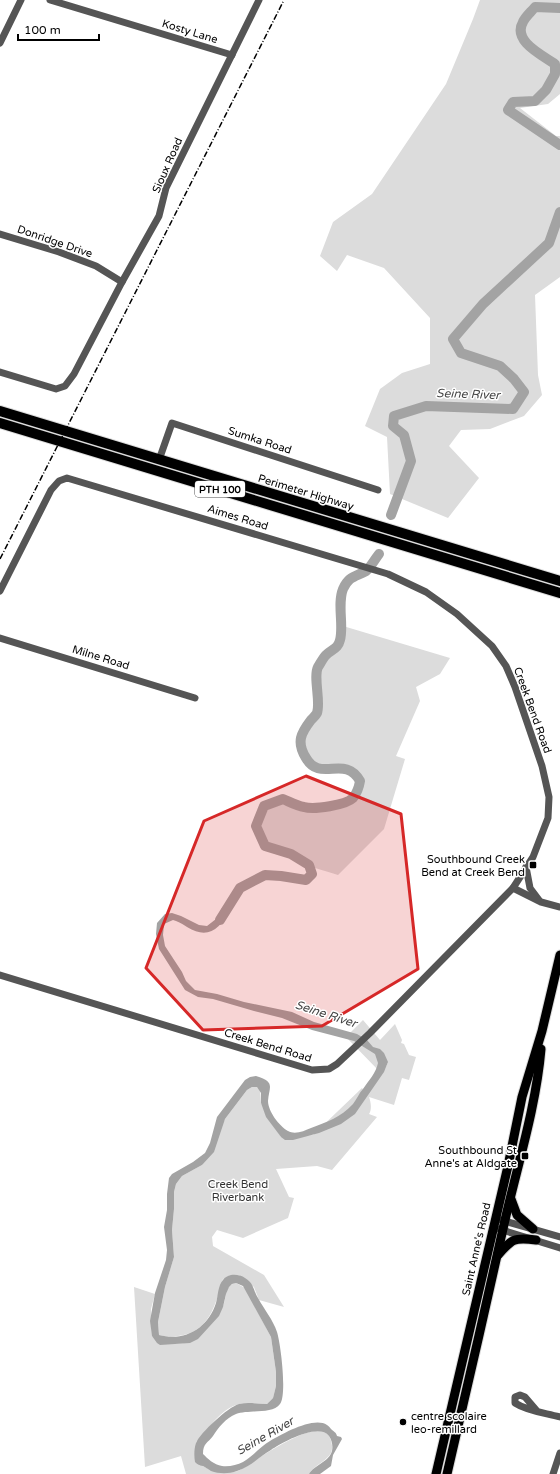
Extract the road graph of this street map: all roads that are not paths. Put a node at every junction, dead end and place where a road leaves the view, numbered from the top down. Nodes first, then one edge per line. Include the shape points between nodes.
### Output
1 (21, 0) edge
2 (50, 0) edge
3 (259, 0) edge
4 (0, 42) edge
5 (232, 55) junction
6 (0, 234) edge
7 (122, 282) junction
8 (0, 372) edge
9 (0, 411) edge
10 (0, 423) edge
11 (159, 460) junction
12 (378, 490) dead end
13 (357, 565) joint
14 (560, 581) edge
15 (0, 591) edge
16 (560, 593) edge
17 (0, 638) edge
18 (195, 698) dead end
19 (526, 867) junction
20 (513, 888) junction
21 (541, 902) junction
22 (560, 907) edge
23 (560, 955) edge
24 (0, 975) edge
25 (542, 1031) junction
26 (510, 1198) junction
27 (494, 1223) junction
28 (504, 1226) junction
29 (533, 1229) junction
30 (560, 1237) edge
31 (536, 1240) junction
32 (560, 1248) edge
33 (497, 1256) junction
34 (537, 1411) dead end
35 (560, 1417) edge
36 (560, 1453) edge
37 (558, 1463) edge
38 (436, 1474) edge
39 (447, 1474) edge
40 (554, 1474) edge

1 - 4 street
2 - 5 street, Kosty Lane
3 - 5 street, Sioux Road
5 - 7 street, Sioux Road via 166,188 159,216
6 - 7 street, Donridge Drive via 96,266
7 - 8 street, Sioux Road via 74,374 65,386 56,389
9 - 11 highway, Perimeter Highway / PTH 100
10 - 16 highway, Perimeter Highway / PTH 100
11 - 12 street, Sumka Road via 172,423
11 - 14 highway, Perimeter Highway / PTH 100
13 - 15 street, Aimes Road via 67,478 59,480 49,494
13 - 19 street, Creek Bend Road via 388,574 426,592 457,614 492,646 506,666 542,766 549,797 548,818 533,857
17 - 18 street, Milne Road
19 - 20 street, Creek Bend Road
19 - 21 street via 530,888
20 - 21 street
20 - 24 street, Creek Bend Road via 354,1049 329,1069 312,1070
21 - 22 street
23 - 25 main road, Saint Anne's Road
25 - 26 main road, Saint Anne's Road via 540,1062 532,1107
25 - 27 main road, Saint Anne's Road via 522,1097
26 - 28 main road, Saint Anne's Road
26 - 29 main road via 517,1215
27 - 28 street
27 - 38 main road, Saint Anne's Road
28 - 29 street
28 - 31 street
28 - 33 main road, Saint Anne's Road
29 - 30 street
31 - 32 street
31 - 33 main road via 522,1238 511,1241
33 - 39 main road, Saint Anne's Road
34 - 35 street
36 - 37 street
37 - 40 street

